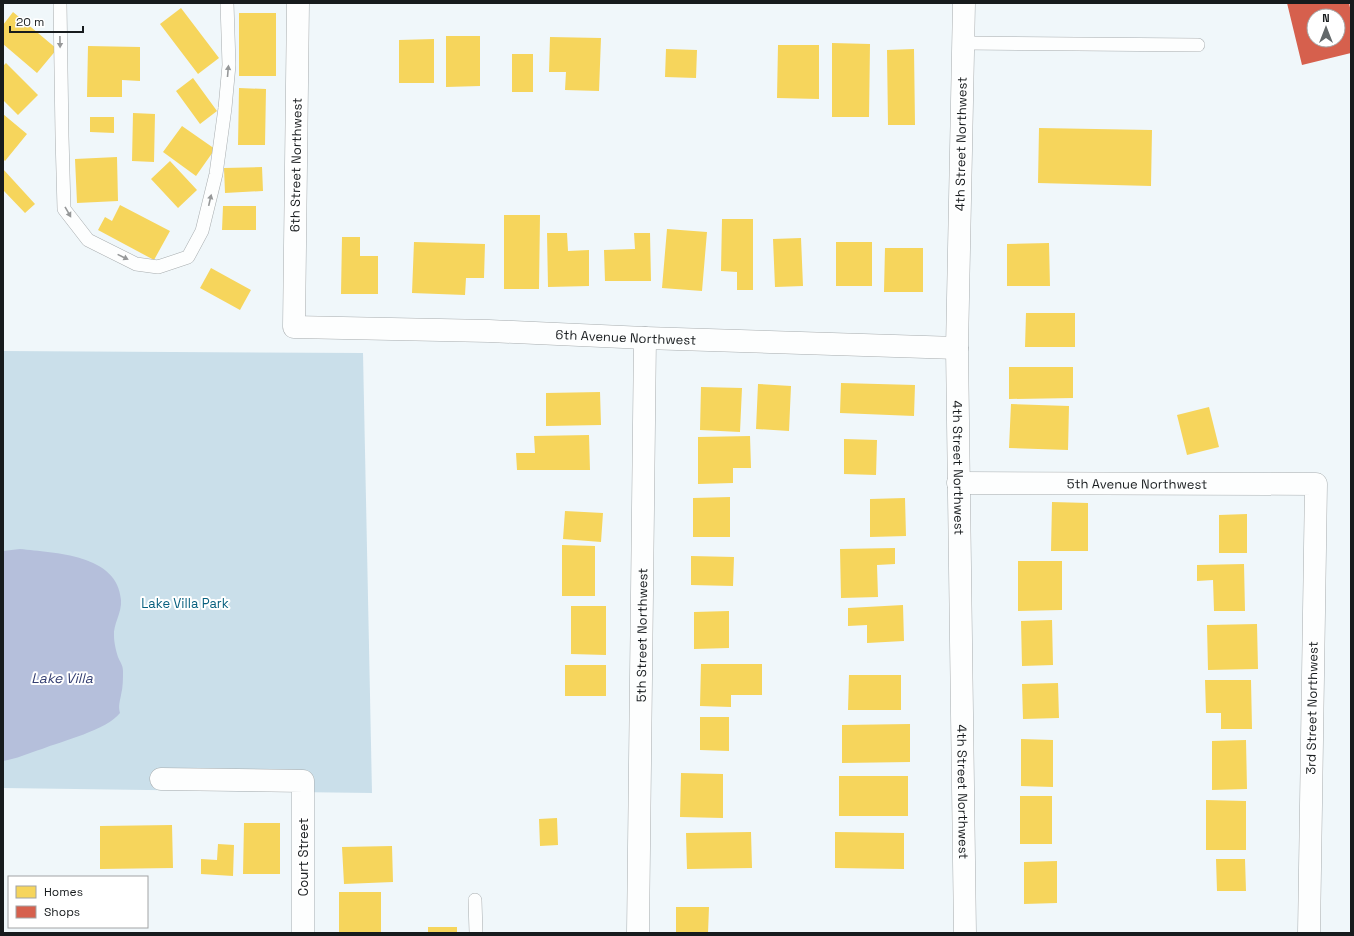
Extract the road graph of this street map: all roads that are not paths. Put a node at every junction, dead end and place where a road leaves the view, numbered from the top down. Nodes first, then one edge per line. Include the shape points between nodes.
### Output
1 (60, 3) edge
2 (227, 3) edge
3 (298, 3) edge
4 (964, 3) edge
5 (963, 43) junction
6 (1198, 45) dead end
7 (294, 327) joint
8 (645, 338) junction
9 (957, 348) junction
10 (958, 483) junction
11 (1316, 484) joint
12 (161, 779) dead end
13 (475, 900) dead end
14 (303, 933) edge
15 (476, 933) edge
16 (638, 933) edge
17 (965, 933) edge
18 (1309, 933) edge

1 -> 2 lane via 64,209 88,240 136,264 158,267 188,256 202,231 216,174 225,108 229,65
3 - 7 street, 6th Street Northwest
4 - 5 street, 4th Street Northwest
5 - 6 lane
5 - 9 street, 4th Street Northwest
7 - 8 street, 6th Avenue Northwest via 489,331
8 - 9 street, 6th Avenue Northwest
8 - 16 street, 5th Street Northwest
9 - 10 street, 4th Street Northwest
10 - 11 street, 5th Avenue Northwest
10 - 17 street, 4th Street Northwest
11 - 18 street, 3rd Street Northwest
12 - 14 street, Court Street via 303,781
13 - 15 lane

